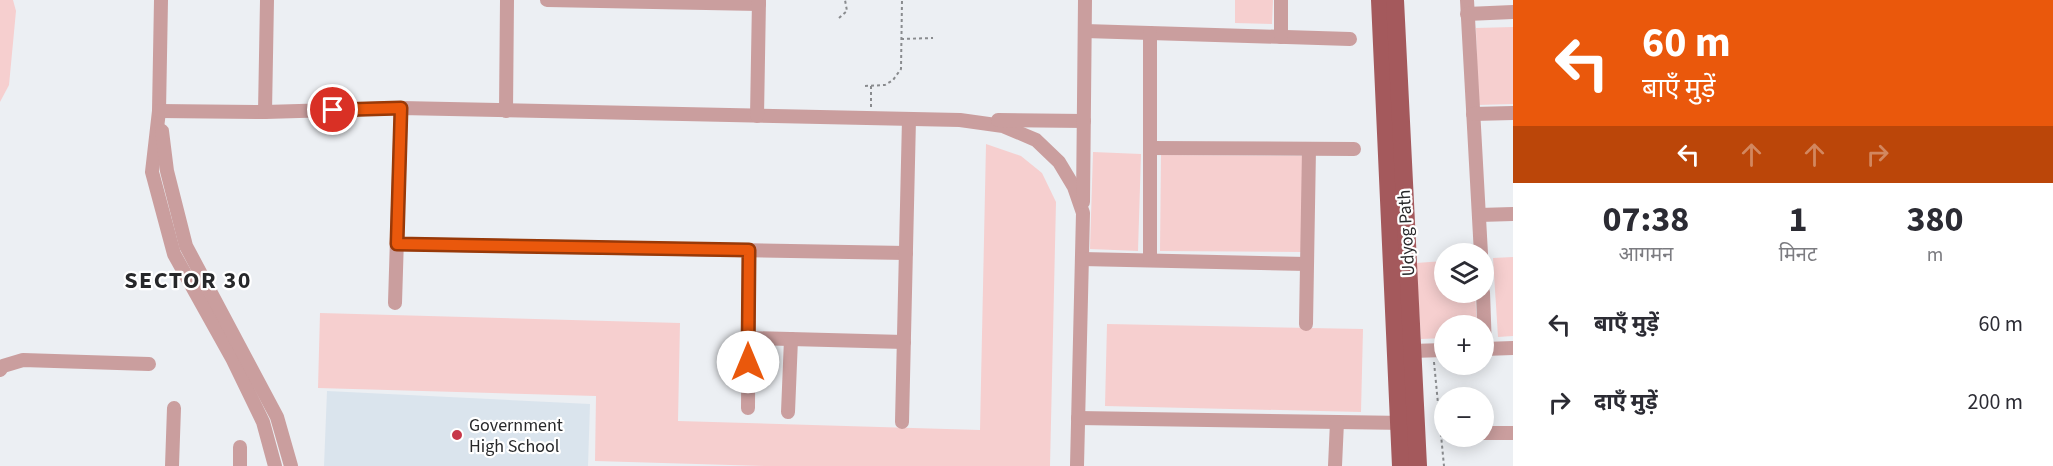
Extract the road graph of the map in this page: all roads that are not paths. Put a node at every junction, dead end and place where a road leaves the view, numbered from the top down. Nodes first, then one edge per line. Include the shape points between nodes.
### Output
1 (161, 0) edge
2 (267, 0) edge
3 (507, 0) edge
4 (547, 0) edge
5 (1085, 0) edge
6 (1281, 0) edge
7 (1380, 0) edge
8 (1395, 0) edge
9 (601, 1) edge
10 (759, 2) edge
11 (1467, 7) edge
12 (1513, 12) edge
13 (1085, 32) junction
14 (1150, 33) junction
15 (1281, 37) junction
16 (1350, 39) dead end
17 (401, 108) junction
18 (159, 111) junction
19 (506, 111) junction
20 (265, 112) junction
21 (1513, 112) edge
22 (1473, 114) junction
23 (757, 116) junction
24 (909, 119) junction
25 (960, 120) junction
26 (1084, 121) junction
27 (1150, 148) junction
28 (1309, 149) junction
29 (1354, 149) dead end
30 (1083, 213) junction
31 (1513, 214) edge
32 (1479, 215) junction
33 (1480, 243) edge
34 (397, 244) junction
35 (749, 250) junction
36 (906, 253) junction
37 (1082, 259) junction
38 (1150, 260) junction
39 (1307, 264) junction
40 (395, 303) dead end
41 (1306, 324) dead end
42 (748, 338) junction
43 (791, 339) junction
44 (904, 342) junction
45 (1513, 348) edge
46 (1494, 349) edge
47 (1434, 350) edge
48 (1412, 351) junction
49 (149, 364) dead end
50 (0, 370) edge
51 (174, 408) dead end
52 (748, 408) dead end
53 (788, 412) dead end
54 (1078, 418) junction
55 (902, 422) dead end
56 (1337, 422) junction
57 (1407, 423) junction
58 (1494, 433) edge
59 (1513, 434) edge
60 (240, 447) dead end
61 (172, 466) edge
62 (240, 466) edge
63 (276, 466) edge
64 (291, 466) edge
65 (1077, 466) edge
66 (1335, 466) edge
67 (1401, 466) edge
68 (1418, 466) edge

1 - 18 street
2 - 20 street
3 - 19 street
4 - 9 street
5 - 13 street
6 - 15 street
7 - 57 main road, Udyog Path
8 - 48 main road, Udyog Path
9 - 10 street
10 - 23 street
11 - 12 street
11 - 22 street
13 - 14 street
13 - 26 street
14 - 15 street
14 - 27 street
15 - 16 street
17 - 19 street
17 - 20 street
17 - 34 street
18 - 20 street
18 - 63 street via 152,172 174,254 263,422
18 - 64 street via 167,171 186,246 277,417
19 - 23 street
21 - 22 street
22 - 32 street
23 - 24 street
24 - 25 street
24 - 36 street
25 - 26 street
25 - 30 street via 1003,126 1036,140 1059,162
26 - 30 street
27 - 28 street
27 - 38 street
28 - 29 street
28 - 39 street
30 - 37 street
31 - 32 street
32 - 33 street
34 - 35 street
34 - 40 street
35 - 36 street
35 - 42 street
36 - 44 street
37 - 38 street
37 - 54 street
38 - 39 street
39 - 41 street
42 - 43 street
42 - 52 street
43 - 44 street
43 - 53 street
44 - 55 street
45 - 46 street
47 - 48 street
48 - 57 main road, Udyog Path
49 - 50 street via 23,360
51 - 61 street
54 - 56 street
54 - 65 street
56 - 57 street
56 - 66 street
57 - 67 main road, Udyog Path
57 - 68 main road, Udyog Path
58 - 59 street
60 - 62 street

